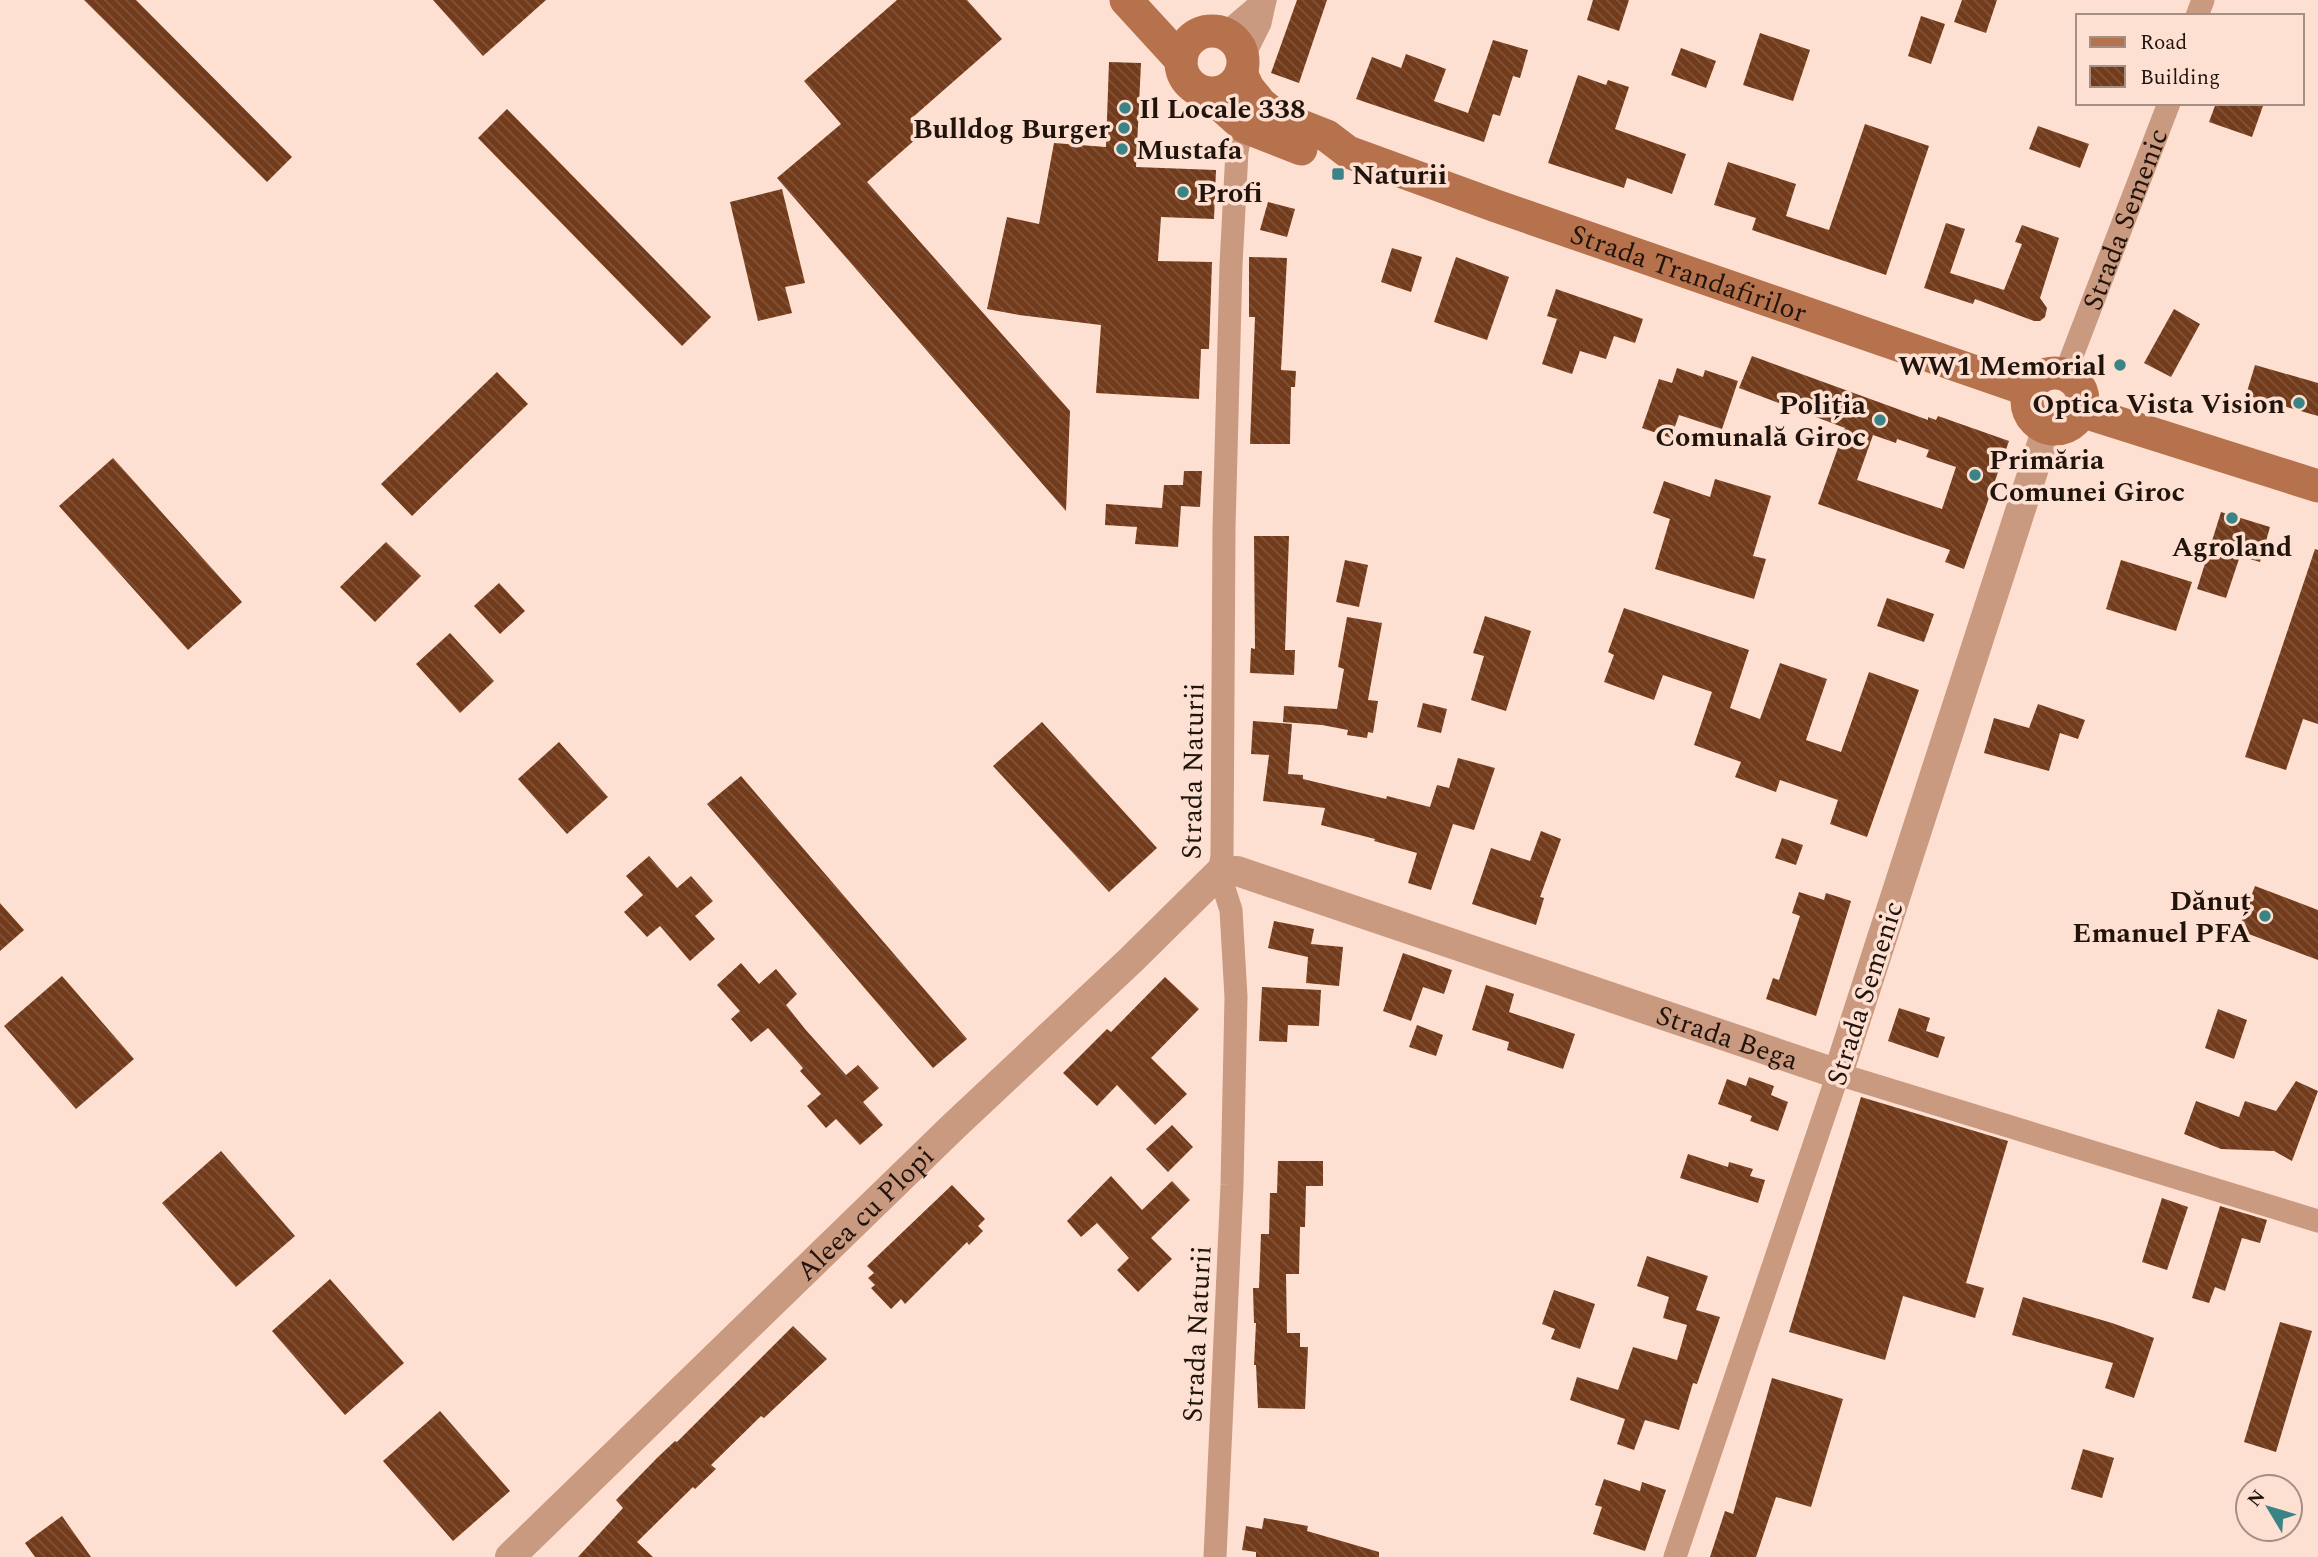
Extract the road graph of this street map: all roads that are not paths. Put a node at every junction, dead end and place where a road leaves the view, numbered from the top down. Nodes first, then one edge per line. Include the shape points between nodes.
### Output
1 (1265, 0) edge
2 (1131, 5) edge
3 (1222, 58) junction
4 (1202, 91) junction
5 (2168, 105) edge
6 (1241, 139) junction
7 (1348, 152) junction
8 (2066, 374) junction
9 (2028, 390) junction
10 (2081, 411) junction
11 (2046, 428) junction
12 (2318, 486) edge
13 (1219, 873) junction
14 (1838, 1074) junction
15 (2318, 1221) edge
16 (510, 1557) edge
17 (1215, 1557) edge
18 (1675, 1557) edge

1 - 3 street
2 - 3 main road
3 - 4 main road, Strada Trandafirilor via 1185,78
3 - 4 main road via 1235,82 1218,93
3 - 6 street, Strada Naturii
3 - 7 main road, Strada Trandafirilor via 1276,116 1326,136
4 - 6 main road, Strada Trandafirilor
5 - 8 street, Strada Semenic
6 - 7 main road, Strada Trandafirilor via 1320,154
6 - 13 street, Strada Naturii via 1231,265
7 - 9 main road, Strada Trandafirilor
8 - 9 main road via 2048,373
8 - 10 main road via 2078,386
9 - 11 main road via 2027,409
10 - 11 main road via 2063,428
10 - 12 main road
11 - 14 street, Strada Semenic
13 - 14 street, Strada Bega via 1237,871
13 - 16 street, Aleea cu Plopi
13 - 17 street, Strada Naturii via 1231,910 1236,997
14 - 15 street, Strada Bega
14 - 18 street, Strada Semenic

